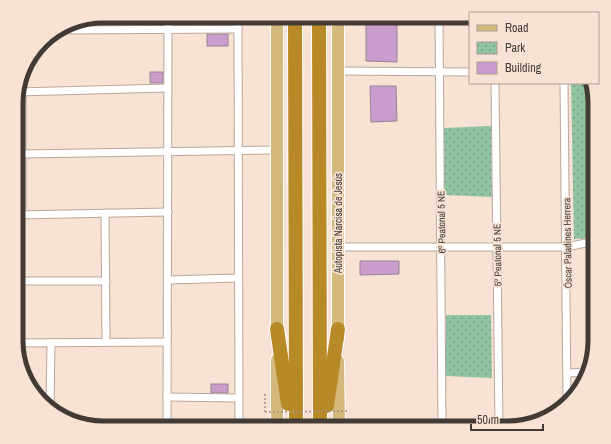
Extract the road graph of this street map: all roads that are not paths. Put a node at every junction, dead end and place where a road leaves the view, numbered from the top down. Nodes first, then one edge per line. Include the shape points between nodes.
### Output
1 (168, 23) edge
2 (238, 23) edge
3 (277, 23) edge
4 (295, 23) edge
5 (319, 23) edge
6 (338, 23) edge
7 (439, 23) edge
8 (168, 29) junction
9 (238, 29) junction
10 (70, 30) edge
11 (338, 71) junction
12 (440, 71) junction
13 (469, 72) edge
14 (495, 84) edge
15 (564, 84) edge
16 (168, 88) junction
17 (24, 92) edge
18 (277, 150) junction
19 (238, 151) junction
20 (168, 152) junction
21 (23, 154) edge
22 (168, 212) junction
23 (105, 213) junction
24 (23, 215) edge
25 (588, 242) edge
26 (441, 246) junction
27 (338, 247) junction
28 (497, 247) junction
29 (567, 247) junction
30 (238, 278) junction
31 (23, 280) edge
32 (168, 280) junction
33 (106, 281) junction
34 (277, 329) junction
35 (338, 329) junction
36 (106, 342) junction
37 (167, 342) junction
38 (23, 343) edge
39 (51, 343) junction
40 (582, 372) edge
41 (568, 373) junction
42 (567, 395) edge
43 (167, 398) junction
44 (238, 398) junction
45 (50, 401) edge
46 (167, 421) edge
47 (238, 421) edge
48 (277, 421) edge
49 (291, 421) edge
50 (296, 421) edge
51 (320, 421) edge
52 (325, 421) edge
53 (338, 421) edge
54 (442, 421) edge
55 (499, 421) edge

1 - 8 street
2 - 9 street
3 - 18 main road
4 - 50 highway
5 - 51 highway, Autopista Narcisa de Jesús
6 - 11 main road, Autopista Narcisa de Jesús
7 - 12 street, 6º Peatonal 5 NE
8 - 9 street
8 - 10 street
8 - 16 street
9 - 19 street
11 - 12 street
11 - 27 main road, Autopista Narcisa de Jesús
12 - 13 street
12 - 26 street, 6º Peatonal 5 NE
14 - 28 street, 5º Peatonal 5 NE
15 - 29 street, Óscar Paladines Herrera
16 - 17 street
16 - 20 street
18 - 19 street
18 - 34 main road
19 - 20 street
19 - 30 street
20 - 21 street
20 - 22 street
22 - 23 street
22 - 32 street
23 - 24 street
23 - 33 street
25 - 29 street
26 - 27 street
26 - 28 street
26 - 54 street, 6º Peatonal 5 NE
27 - 35 main road, Autopista Narcisa de Jesús
28 - 29 street
28 - 55 street, 5º Peatonal 5 NE
29 - 41 street, Óscar Paladines Herrera
30 - 32 street
30 - 44 street
31 - 33 street
32 - 37 street
33 - 36 street
34 - 48 main road
34 - 49 highway
35 - 52 highway
35 - 53 main road, Autopista Narcisa de Jesús
36 - 37 street
36 - 39 street
37 - 43 street
38 - 39 street
39 - 45 street
40 - 41 street
41 - 42 street, Óscar Paladines Herrera
43 - 44 street
43 - 46 street
44 - 47 street

